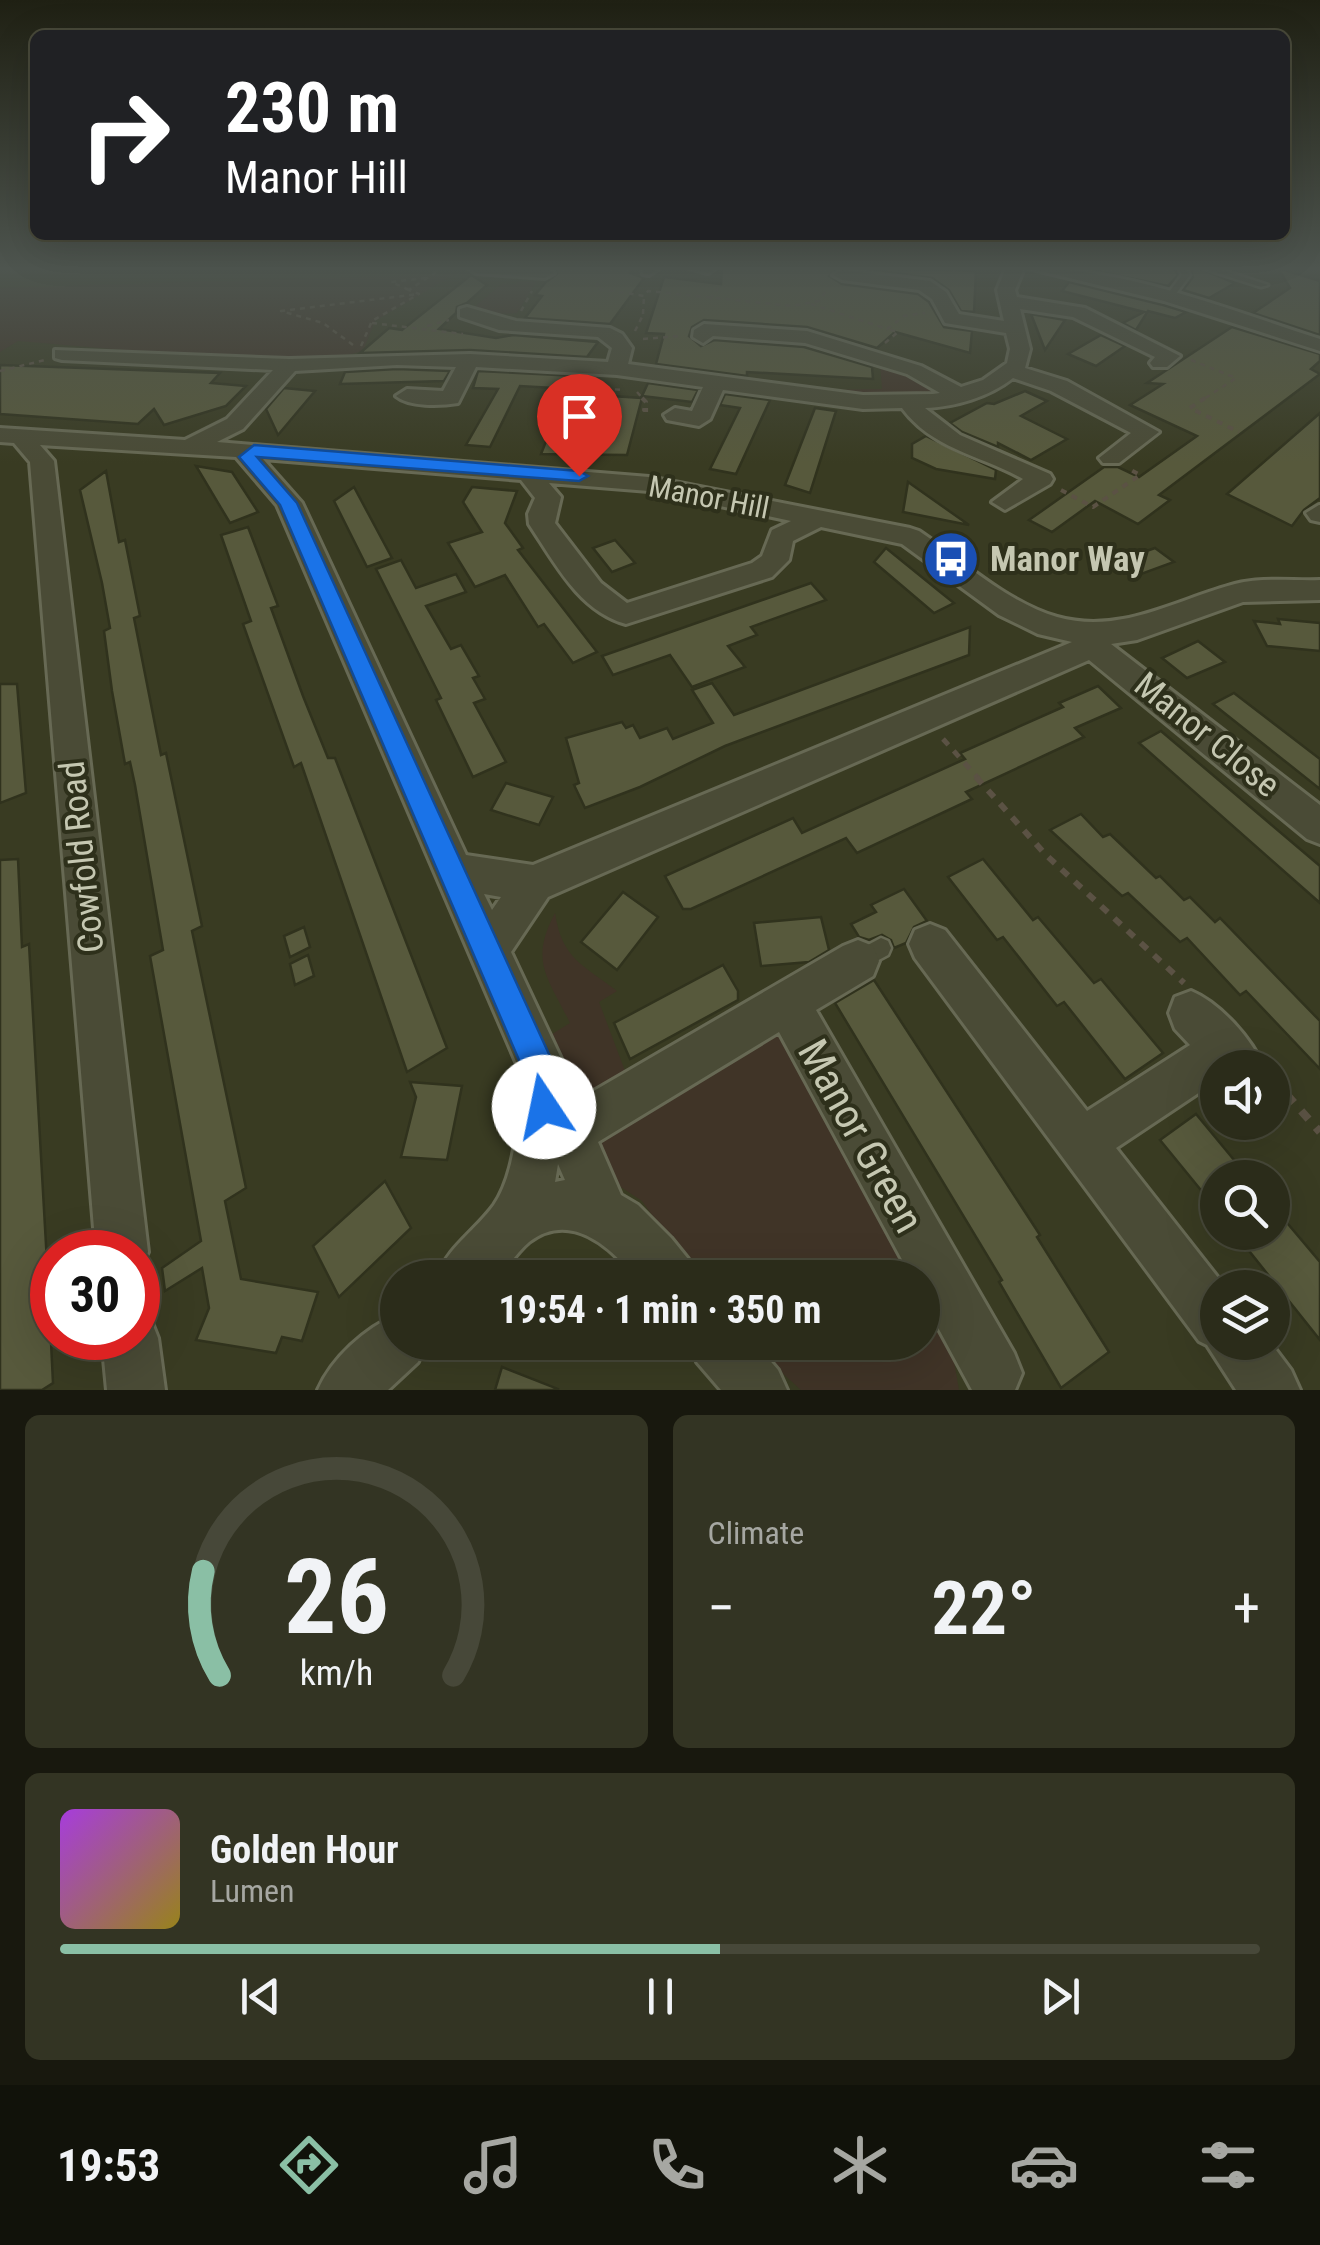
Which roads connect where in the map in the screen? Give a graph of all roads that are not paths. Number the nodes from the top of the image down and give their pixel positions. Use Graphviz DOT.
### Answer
graph roads {
  1 [pos="605,333"];
  2 [pos="704,333"];
  3 [pos="746,333"];
  4 [pos="1015,333"];
  5 [pos="1120,333"];
  6 [pos="1167,333"];
  7 [pos="1284,333"];
  8 [pos="703,337"];
  9 [pos="1320,344"];
  10 [pos="1144,345"];
  11 [pos="62,354"];
  12 [pos="470,360"];
  13 [pos="1165,360"];
  14 [pos="289,365"];
  15 [pos="617,369"];
  16 [pos="1012,371"];
  17 [pos="716,382"];
  18 [pos="1106,388"];
  19 [pos="407,396"];
  20 [pos="962,396"];
  21 [pos="450,398"];
  22 [pos="475,399"];
  23 [pos="1082,401"];
  24 [pos="910,404"];
  25 [pos="698,419"];
  26 [pos="242,441"];
  27 [pos="25,444"];
  28 [pos="328,456"];
  29 [pos="1111,458"];
  30 [pos="541,485"];
  31 [pos="1005,502"];
  32 [pos="288,503"];
  33 [pos="757,506"];
  34 [pos="819,518"];
  35 [pos="781,536"];
  36 [pos="1320,590"];
  37 [pos="1031,620"];
  38 [pos="1091,640"];
  39 [pos="1022,676"];
  40 [pos="1320,827"];
  41 [pos="452,871"];
  42 [pos="534,884"];
  43 [pos="930,944"];
  44 [pos="487,952"];
  45 [pos="869,955"];
  46 [pos="1188,998"];
  47 [pos="786,1003"];
  48 [pos="1226,1050"];
  49 [pos="1200,1076"];
  50 [pos="548,1087"];
  51 [pos="570,1132"];
  52 [pos="1080,1144"];
  53 [pos="602,1211"];
  54 [pos="512,1224"];
  55 [pos="119,1230"];
  56 [pos="479,1260"];
  57 [pos="656,1260"];
  58 [pos="1200,1299"];
  59 [pos="380,1359"];
  60 [pos="133,1360"];
  61 [pos="732,1360"];
  62 [pos="1248,1360"];
  63 [pos="994,1373"];
  64 [pos="136,1390"];
  65 [pos="347,1390"];
  66 [pos="758,1390"];
  67 [pos="1270,1390"];
  1 -- 15 [label="street"];
  2 -- 8 [label="street"];
  3 -- 20 [label="street"];
  4 -- 16 [label="street"];
  5 -- 10 [label="street"];
  6 -- 10 [label="street"];
  7 -- 9 [label="street"];
  10 -- 13 [label="street"];
  11 -- 14 [label="street"];
  12 -- 14 [label="street"];
  12 -- 15 [label="street"];
  12 -- 21 [label="street"];
  14 -- 26 [label="street"];
  15 -- 17 [label="street"];
  16 -- 20 [label="street"];
  16 -- 23 [label="street"];
  17 -- 24 [label="street"];
  17 -- 25 [label="street"];
  18 -- 23 [label="street"];
  19 -- 21 [label="street"];
  20 -- 24 [label="street"];
  21 -- 22 [label="street"];
  23 -- 29 [label="street"];
  24 -- 31 [label="street"];
  26 -- 27 [label="street, Manor Hill"];
  26 -- 28 [label="street, Manor Hill"];
  26 -- 32 [label="street"];
  27 -- 55 [label="street, Cowfold Road"];
  28 -- 30 [label="street, Manor Hill"];
  28 -- 32 [label="street"];
  30 -- 33 [label="street, Manor Hill"];
  30 -- 35 [label="street"];
  32 -- 41 [label="street"];
  33 -- 34 [label="street, Manor Hill"];
  33 -- 35 [label="street"];
  34 -- 35 [label="street"];
  34 -- 37 [label="street, Manor Hill"];
  36 -- 38 [label="street"];
  37 -- 38 [label="street, Manor Hill"];
  37 -- 39 [label="street"];
  38 -- 39 [label="street"];
  38 -- 40 [label="street, Manor Close"];
  39 -- 42 [label="street"];
  41 -- 42 [label="street"];
  41 -- 44 [label="street"];
  42 -- 44 [label="street"];
  43 -- 52 [label="street"];
  44 -- 50 [label="street"];
  45 -- 47 [label="street, Manor Green"];
  46 -- 48 [label="street"];
  47 -- 51 [label="street, Manor Green"];
  47 -- 63 [label="street, Manor Green"];
  49 -- 52 [label="street"];
  50 -- 51 [label="street"];
  50 -- 54 [label="street"];
  51 -- 53 [label="street"];
  52 -- 58 [label="street"];
  53 -- 54 [label="street"];
  53 -- 57 [label="street"];
  54 -- 56 [label="street"];
  59 -- 65 [label="street"];
  60 -- 64 [label="street"];
  61 -- 66 [label="street"];
  62 -- 67 [label="street"];
}
